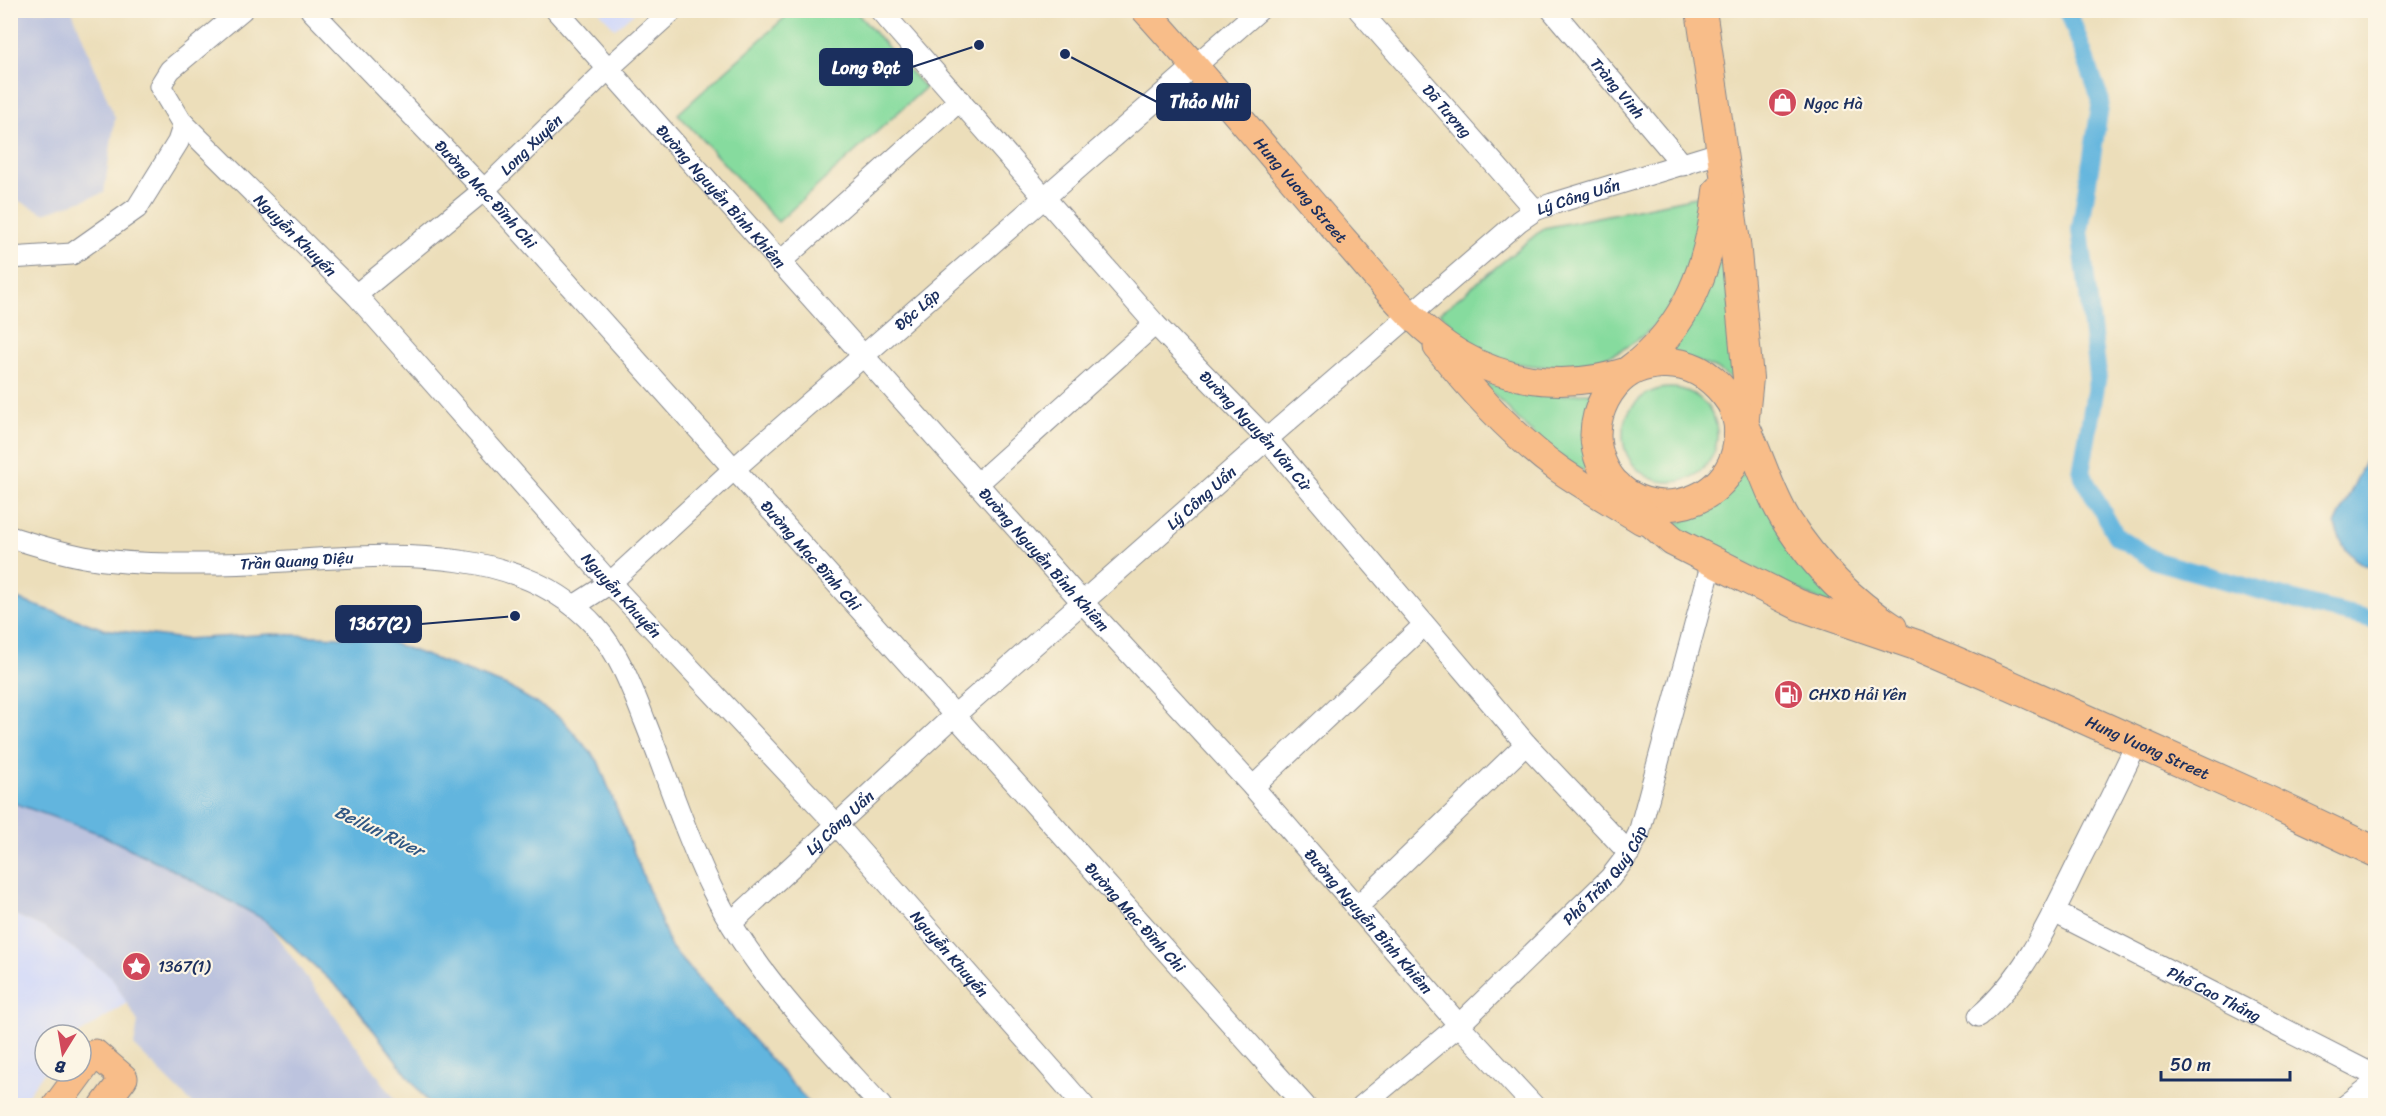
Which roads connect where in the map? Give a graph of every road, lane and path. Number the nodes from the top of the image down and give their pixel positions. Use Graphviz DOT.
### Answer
graph roads {
  1 [pos="242,10"];
  2 [pos="311,10"];
  3 [pos="556,10"];
  4 [pos="673,10"];
  5 [pos="880,10"];
  6 [pos="1145,10"];
  7 [pos="1259,10"];
  8 [pos="1359,10"];
  9 [pos="1552,10"];
  10 [pos="1701,10"];
  11 [pos="1194,67"];
  12 [pos="609,68"];
  13 [pos="960,100"];
  14 [pos="184,124"];
  15 [pos="1722,152"];
  16 [pos="1683,165"];
  17 [pos="484,190"];
  18 [pos="1045,197"];
  19 [pos="1534,210"];
  20 [pos="10,258"];
  21 [pos="779,262"];
  22 [pos="356,295"];
  23 [pos="1413,315"];
  24 [pos="1155,324"];
  25 [pos="863,356"];
  26 [pos="1630,370"];
  27 [pos="1740,414"];
  28 [pos="1267,439"];
  29 [pos="735,468"];
  30 [pos="1560,470"];
  31 [pos="977,484"];
  32 [pos="1628,495"];
  33 [pos="1775,499"];
  34 [pos="10,537"];
  35 [pos="1673,541"];
  36 [pos="1712,562"];
  37 [pos="610,583"];
  38 [pos="1084,604"];
  39 [pos="574,606"];
  40 [pos="1423,626"];
  41 [pos="1919,646"];
  42 [pos="956,714"];
  43 [pos="1526,744"];
  44 [pos="2137,744"];
  45 [pos="1253,787"];
  46 [pos="836,824"];
  47 [pos="2376,852"];
  48 [pos="1629,853"];
  49 [pos="1356,908"];
  50 [pos="2054,912"];
  51 [pos="731,923"];
  52 [pos="1979,1016"];
  53 [pos="1459,1025"];
  54 [pos="2376,1076"];
  55 [pos="2376,1082"];
  56 [pos="56,1106"];
  57 [pos="103,1106"];
  58 [pos="881,1106"];
  59 [pos="1084,1106"];
  60 [pos="1305,1106"];
  61 [pos="1362,1106"];
  62 [pos="1534,1106"];
  63 [pos="2345,1106"];
  1 -- 14 [label="street, Nguyễn Khuyến"];
  2 -- 17 [label="street, Đường Mạc Đĩnh Chi"];
  3 -- 12 [label="street, Đường Nguyễn Bỉnh Khiêm"];
  4 -- 12 [label="street, Long Xuyên"];
  5 -- 13 [label="street, Đường Nguyễn Văn Cừ"];
  6 -- 11 [label="main road, Hung Vuong Street"];
  7 -- 11 [label="street, Độc Lập"];
  8 -- 19 [label="street, Dã Tượng"];
  9 -- 16 [label="street, Tràng Vinh"];
  10 -- 15 [label="highway"];
  11 -- 18 [label="street, Độc Lập"];
  11 -- 23 [label="main road, Hung Vuong Street"];
  12 -- 17 [label="street, Long Xuyên"];
  12 -- 21 [label="street, Đường Nguyễn Bỉnh Khiêm"];
  13 -- 18 [label="street, Đường Nguyễn Văn Cừ"];
  13 -- 21 [label="street"];
  14 -- 20 [label="street"];
  14 -- 22 [label="street, Nguyễn Khuyến"];
  15 -- 16 [label="street, Lý Công Uẩn"];
  15 -- 26 [label="highway"];
  15 -- 27 [label="highway"];
  16 -- 19 [label="street, Lý Công Uẩn"];
  17 -- 22 [label="street, Long Xuyên"];
  17 -- 29 [label="street, Đường Mạc Đĩnh Chi"];
  18 -- 24 [label="street, Đường Nguyễn Văn Cừ"];
  18 -- 25 [label="street, Độc Lập"];
  19 -- 23 [label="street, Lý Công Uẩn"];
  21 -- 25 [label="street, Đường Nguyễn Bỉnh Khiêm"];
  22 -- 37 [label="street, Nguyễn Khuyến"];
  23 -- 26 [label="main road"];
  23 -- 28 [label="street, Lý Công Uẩn"];
  23 -- 30 [label="main road"];
  24 -- 28 [label="street, Đường Nguyễn Văn Cừ"];
  24 -- 31 [label="street"];
  25 -- 29 [label="street, Độc Lập"];
  25 -- 31 [label="street, Đường Nguyễn Bỉnh Khiêm"];
  26 -- 27 [label="highway"];
  26 -- 32 [label="highway"];
  27 -- 32 [label="highway"];
  27 -- 33 [label="highway"];
  27 -- 33 [label="highway"];
  28 -- 38 [label="street, Lý Công Uẩn"];
  28 -- 40 [label="street, Đường Nguyễn Văn Cừ"];
  29 -- 37 [label="street, Độc Lập"];
  29 -- 42 [label="street, Đường Mạc Đĩnh Chi"];
  30 -- 32 [label="main road"];
  30 -- 35 [label="main road"];
  31 -- 38 [label="street, Đường Nguyễn Bỉnh Khiêm"];
  32 -- 35 [label="highway"];
  33 -- 41 [label="highway"];
  34 -- 39 [label="street, Trần Quang Diệu"];
  35 -- 36 [label="highway"];
  36 -- 41 [label="highway"];
  36 -- 48 [label="street, Phố Trần Quý Cáp"];
  37 -- 39 [label="street, Độc Lập"];
  37 -- 46 [label="street, Nguyễn Khuyến"];
  38 -- 42 [label="street, Lý Công Uẩn"];
  38 -- 45 [label="street, Đường Nguyễn Bỉnh Khiêm"];
  39 -- 51 [label="street, Trần Quang Diệu"];
  40 -- 43 [label="street, Đường Nguyễn Văn Cừ"];
  40 -- 45 [label="street"];
  41 -- 44 [label="highway, Hung Vuong Street"];
  42 -- 46 [label="street, Lý Công Uẩn"];
  42 -- 60 [label="street, Đường Mạc Đĩnh Chi"];
  43 -- 48 [label="street, Đường Nguyễn Văn Cừ"];
  43 -- 49 [label="street"];
  44 -- 47 [label="highway, Hung Vuong Street"];
  44 -- 50 [label="street"];
  45 -- 49 [label="street, Đường Nguyễn Bỉnh Khiêm"];
  46 -- 51 [label="street, Lý Công Uẩn"];
  46 -- 59 [label="street, Nguyễn Khuyến"];
  48 -- 53 [label="street, Phố Trần Quý Cáp"];
  49 -- 53 [label="street, Đường Nguyễn Bỉnh Khiêm"];
  50 -- 52 [label="street"];
  50 -- 54 [label="street, Phố Cao Thắng"];
  51 -- 58 [label="street, Trần Quang Diệu"];
  53 -- 61 [label="street, Phố Trần Quý Cáp"];
  53 -- 62 [label="street, Đường Nguyễn Bỉnh Khiêm"];
  55 -- 63 [label="street"];
  56 -- 57 [label="main road"];
}
